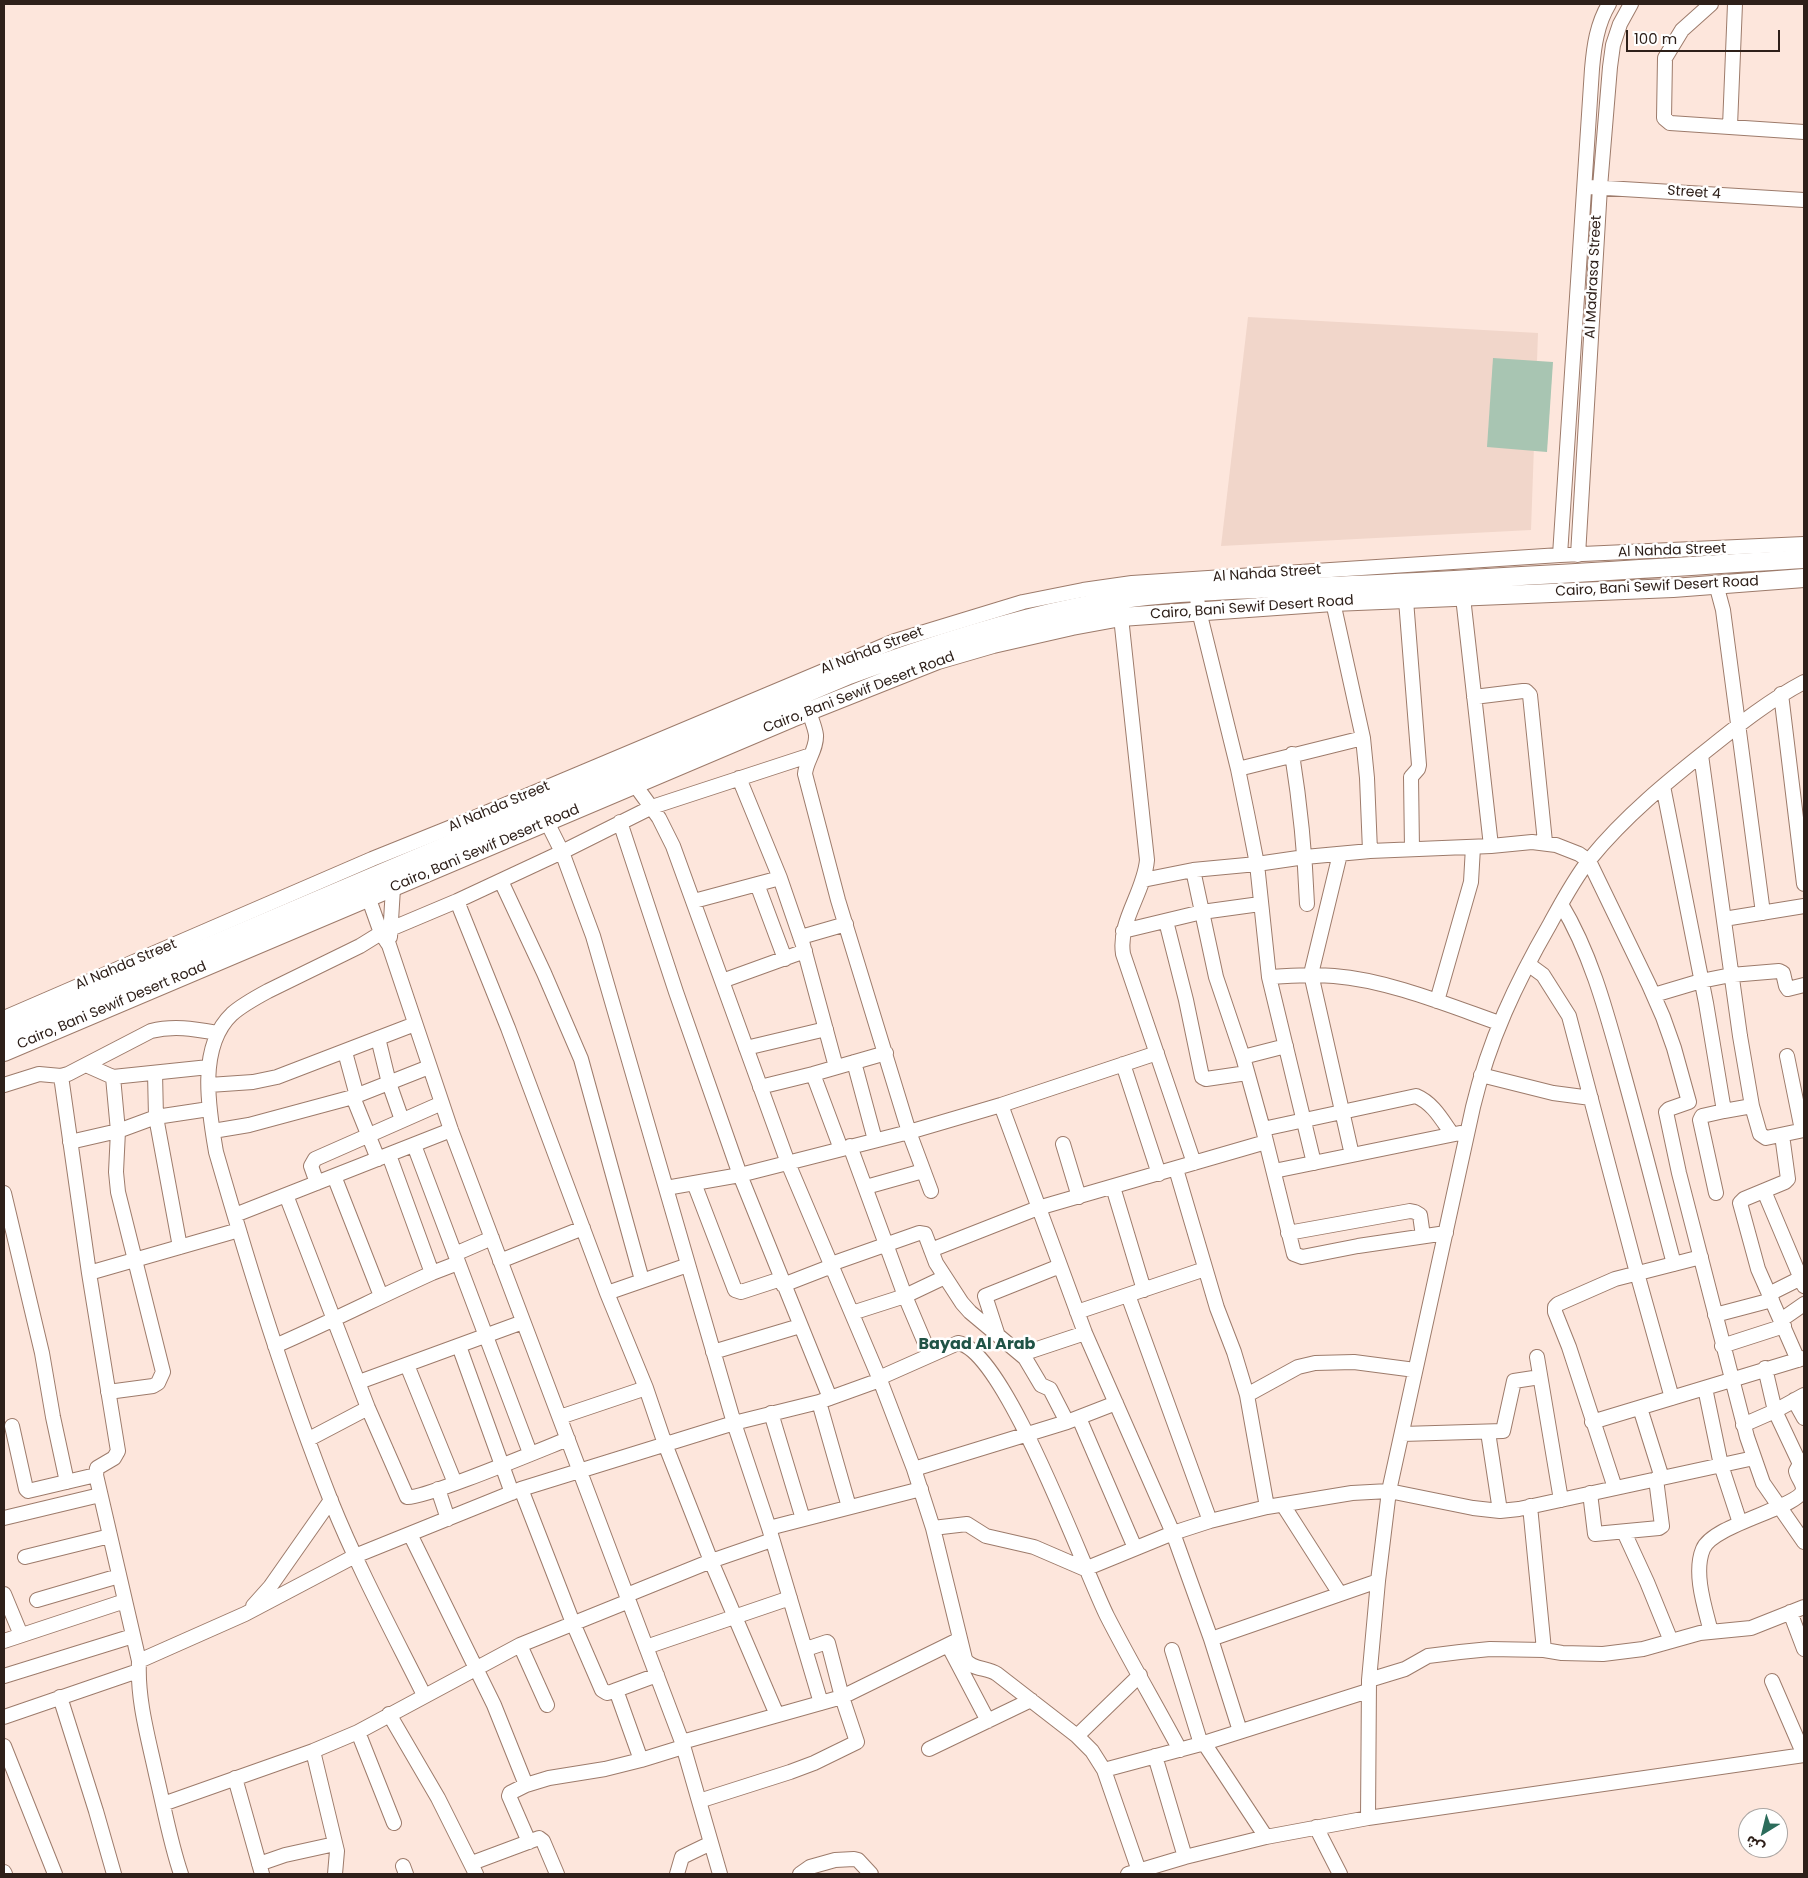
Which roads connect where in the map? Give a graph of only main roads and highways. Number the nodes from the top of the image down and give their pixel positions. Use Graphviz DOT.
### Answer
graph roads {
  1 [pos="1672,559"];
  2 [pos="1804,559"];
  3 [pos="1804,578"];
  4 [pos="1673,588"];
  5 [pos="366,890"];
  6 [pos="4,1032"];
  7 [pos="4,1052"];
  1 -- 2 [label="main road, Cairo, Bani Sewif Desert Road"];
  1 -- 4 [label="main road"];
  1 -- 5 [label="main road, Cairo, Bani Sewif Desert Road"];
  3 -- 4 [label="main road, Cairo, Bani Sewif Desert Road"];
  4 -- 5 [label="main road, Cairo, Bani Sewif Desert Road"];
  5 -- 6 [label="main road, Cairo, Bani Sewif Desert Road"];
  5 -- 7 [label="main road, Cairo, Bani Sewif Desert Road"];
}
